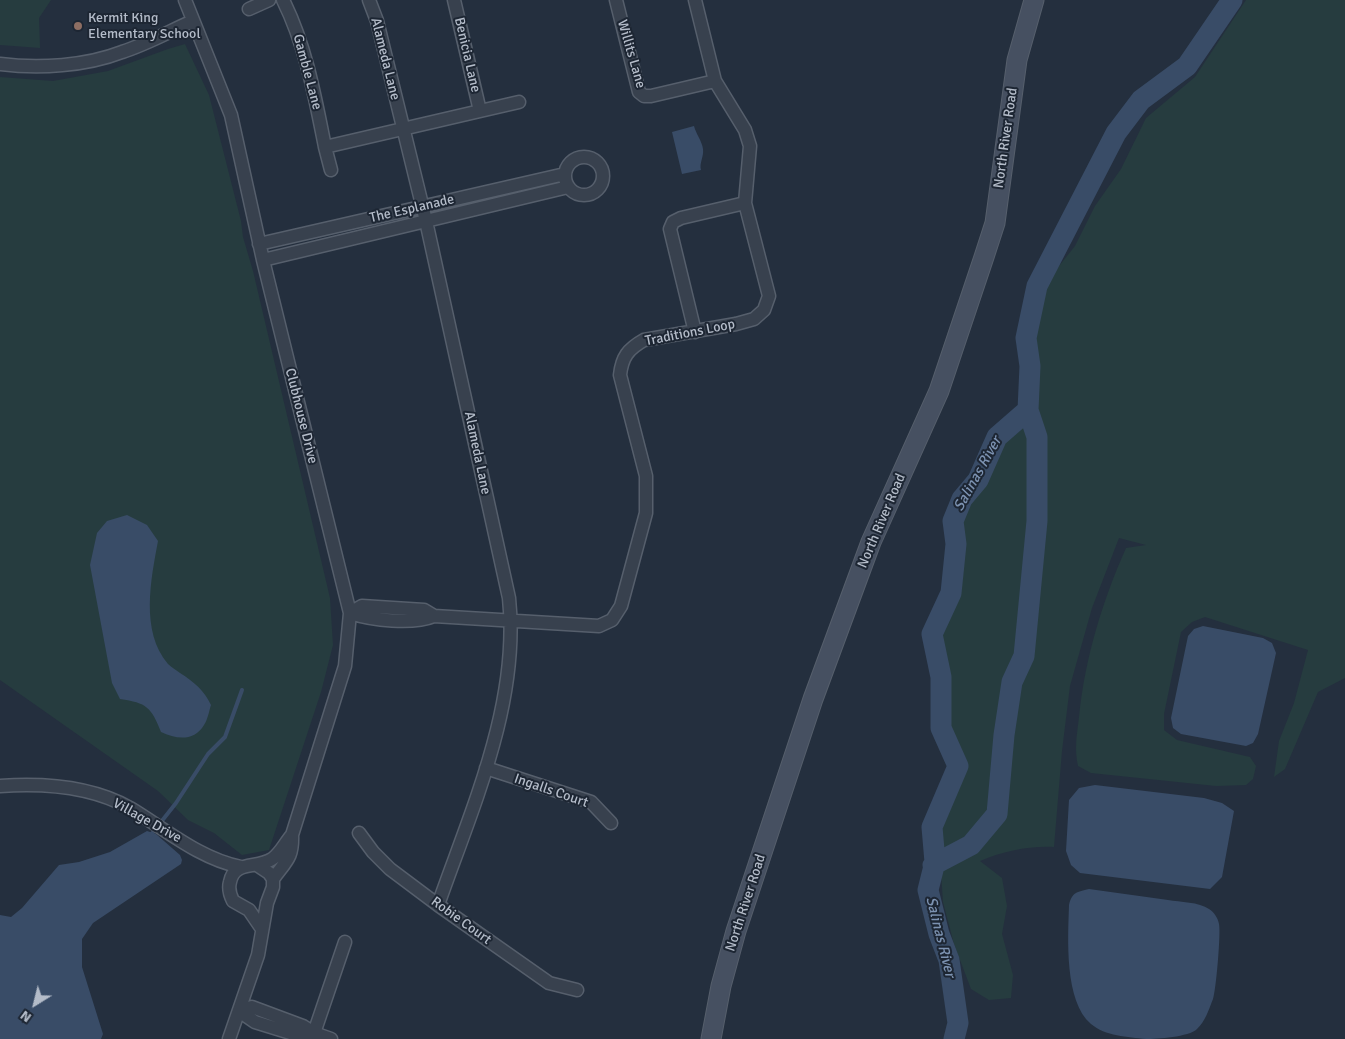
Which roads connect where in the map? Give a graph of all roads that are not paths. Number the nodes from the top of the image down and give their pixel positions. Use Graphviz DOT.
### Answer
graph roads {
  1 [pos="185,0"];
  2 [pos="269,0"];
  3 [pos="283,0"];
  4 [pos="369,0"];
  5 [pos="454,0"];
  6 [pos="616,0"];
  7 [pos="695,0"];
  8 [pos="1034,0"];
  9 [pos="249,9"];
  10 [pos="193,21"];
  11 [pos="0,64"];
  12 [pos="715,81"];
  13 [pos="520,102"];
  14 [pos="480,110"];
  15 [pos="403,128"];
  16 [pos="325,147"];
  17 [pos="331,170"];
  18 [pos="565,174"];
  19 [pos="568,187"];
  20 [pos="745,203"];
  21 [pos="422,207"];
  22 [pos="426,221"];
  23 [pos="304,233"];
  24 [pos="259,244"];
  25 [pos="308,250"];
  26 [pos="263,260"];
  27 [pos="695,332"];
  28 [pos="350,613"];
  29 [pos="512,620"];
  30 [pos="486,768"];
  31 [pos="0,786"];
  32 [pos="610,823"];
  33 [pos="359,833"];
  34 [pos="292,835"];
  35 [pos="203,853"];
  36 [pos="257,865"];
  37 [pos="241,867"];
  38 [pos="272,879"];
  39 [pos="229,889"];
  40 [pos="267,903"];
  41 [pos="438,905"];
  42 [pos="250,910"];
  43 [pos="262,930"];
  44 [pos="345,942"];
  45 [pos="577,990"];
  46 [pos="239,1010"];
  47 [pos="313,1036"];
  48 [pos="229,1039"];
  49 [pos="331,1039"];
  50 [pos="712,1039"];
  1 -- 10 [label="street, Clubhouse Drive"];
  2 -- 9 [label="street"];
  3 -- 16 [label="street, Gamble Lane"];
  4 -- 15 [label="street, Alameda Lane"];
  5 -- 14 [label="street, Benicia Lane"];
  6 -- 12 [label="street, Willits Lane"];
  7 -- 12 [label="street, Traditions Loop"];
  8 -- 50 [label="main road, North River Road"];
  10 -- 11 [label="street"];
  10 -- 24 [label="street, Clubhouse Drive"];
  12 -- 20 [label="street, Traditions Loop"];
  13 -- 14 [label="street, Benicia Lane"];
  14 -- 15 [label="street, Benicia Lane"];
  15 -- 16 [label="street"];
  15 -- 21 [label="street, Alameda Lane"];
  16 -- 17 [label="street, Gamble Lane"];
  18 -- 19 [label="street"];
  18 -- 19 [label="street"];
  18 -- 21 [label="street, The Esplanade"];
  19 -- 22 [label="street, The Esplanade"];
  20 -- 27 [label="street, Traditions Loop"];
  20 -- 27 [label="street"];
  21 -- 22 [label="street, Alameda Lane"];
  21 -- 23 [label="street, The Esplanade"];
  22 -- 25 [label="street, The Esplanade"];
  22 -- 29 [label="street, Alameda Lane"];
  23 -- 24 [label="street, The Esplanade"];
  23 -- 25 [label="street"];
  24 -- 26 [label="street, Clubhouse Drive"];
  25 -- 26 [label="street, The Esplanade"];
  26 -- 28 [label="street, Clubhouse Drive"];
  27 -- 29 [label="street, Traditions Loop"];
  28 -- 29 [label="street, Traditions Loop"];
  28 -- 34 [label="street, Clubhouse Drive"];
  29 -- 30 [label="street, Alameda Lane"];
  30 -- 32 [label="street, Ingalls Court"];
  30 -- 41 [label="street, Alameda Lane"];
  31 -- 35 [label="street, Village Drive"];
  33 -- 41 [label="street, Robie Court"];
  34 -- 36 [label="street, Clubhouse Drive"];
  34 -- 38 [label="street, Clubhouse Drive"];
  35 -- 37 [label="street, Village Drive"];
  35 -- 39 [label="street, Village Drive"];
  36 -- 37 [label="street, Clubhouse Drive"];
  36 -- 38 [label="street"];
  37 -- 39 [label="street"];
  38 -- 40 [label="street, Clubhouse Drive"];
  39 -- 42 [label="street"];
  40 -- 42 [label="street"];
  40 -- 43 [label="street, Clubhouse Drive"];
  41 -- 45 [label="street, Robie Court"];
  42 -- 43 [label="street"];
  43 -- 46 [label="street, Clubhouse Drive"];
  44 -- 47 [label="street"];
  46 -- 47 [label="street"];
  46 -- 48 [label="street, Clubhouse Drive"];
  47 -- 49 [label="street"];
}
